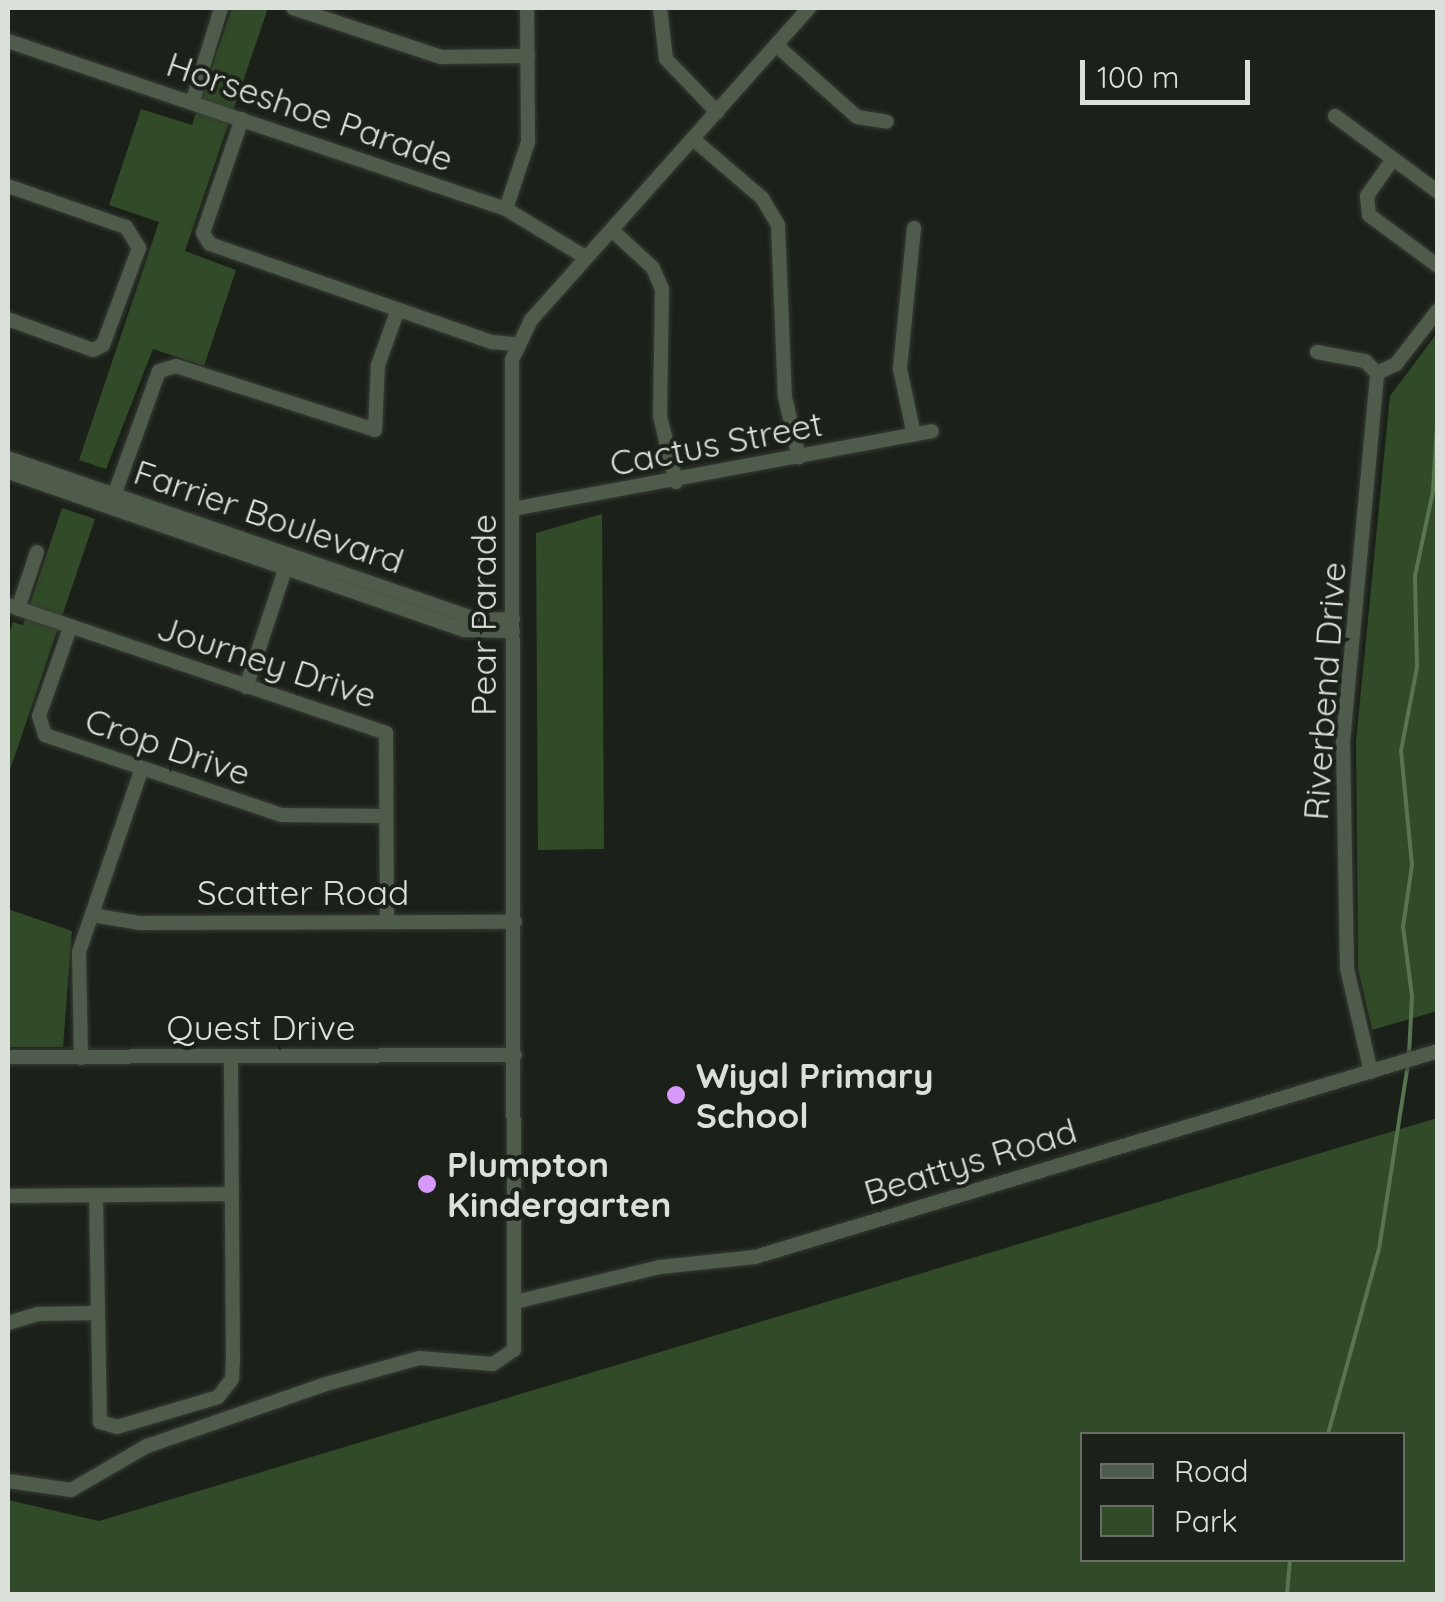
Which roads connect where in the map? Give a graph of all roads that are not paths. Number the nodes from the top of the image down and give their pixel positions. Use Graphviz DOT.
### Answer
graph roads {
  1 [pos="221,8"];
  2 [pos="293,8"];
  3 [pos="528,8"];
  4 [pos="660,8"];
  5 [pos="809,8"];
  6 [pos="8,42"];
  7 [pos="776,45"];
  8 [pos="528,56"];
  9 [pos="192,102"];
  10 [pos="717,112"];
  11 [pos="1336,116"];
  12 [pos="242,119"];
  13 [pos="887,122"];
  14 [pos="693,139"];
  15 [pos="1393,159"];
  16 [pos="8,186"];
  17 [pos="1438,192"];
  18 [pos="506,209"];
  19 [pos="914,228"];
  20 [pos="612,231"];
  21 [pos="585,257"];
  22 [pos="1438,266"];
  23 [pos="398,309"];
  24 [pos="1438,310"];
  25 [pos="8,319"];
  26 [pos="517,344"];
  27 [pos="1317,352"];
  28 [pos="1377,373"];
  29 [pos="932,431"];
  30 [pos="914,435"];
  31 [pos="799,457"];
  32 [pos="8,458"];
  33 [pos="8,472"];
  34 [pos="676,482"];
  35 [pos="112,500"];
  36 [pos="512,510"];
  37 [pos="37,552"];
  38 [pos="287,564"];
  39 [pos="13,607"];
  40 [pos="513,625"];
  41 [pos="70,628"];
  42 [pos="246,687"];
  43 [pos="141,771"];
  44 [pos="386,816"];
  45 [pos="92,915"];
  46 [pos="387,922"];
  47 [pos="514,922"];
  48 [pos="1438,1051"];
  49 [pos="515,1055"];
  50 [pos="230,1057"];
  51 [pos="8,1058"];
  52 [pos="81,1058"];
  53 [pos="1371,1072"];
  54 [pos="231,1194"];
  55 [pos="8,1196"];
  56 [pos="96,1196"];
  57 [pos="515,1302"];
  58 [pos="97,1313"];
  59 [pos="8,1323"];
  60 [pos="8,1481"];
  1 -- 9 [label="street"];
  2 -- 8 [label="street"];
  3 -- 8 [label="street"];
  4 -- 10 [label="street"];
  5 -- 7 [label="street"];
  6 -- 9 [label="street, Horseshoe Parade"];
  7 -- 10 [label="street"];
  7 -- 13 [label="street"];
  8 -- 18 [label="street"];
  9 -- 12 [label="street, Horseshoe Parade"];
  10 -- 14 [label="street"];
  11 -- 15 [label="street"];
  12 -- 18 [label="street, Horseshoe Parade"];
  12 -- 23 [label="street"];
  14 -- 20 [label="street"];
  14 -- 31 [label="street"];
  15 -- 17 [label="street"];
  15 -- 22 [label="street"];
  16 -- 25 [label="street"];
  18 -- 21 [label="street, Horseshoe Parade"];
  19 -- 30 [label="street"];
  20 -- 21 [label="street"];
  20 -- 34 [label="street"];
  21 -- 26 [label="street"];
  23 -- 26 [label="street"];
  23 -- 35 [label="street"];
  24 -- 28 [label="street"];
  26 -- 36 [label="street, Pear Parade"];
  27 -- 28 [label="street"];
  28 -- 53 [label="street, Riverbend Drive"];
  29 -- 30 [label="street, Cactus Street"];
  30 -- 31 [label="street, Cactus Street"];
  31 -- 34 [label="street, Cactus Street"];
  32 -- 35 [label="street, Farrier Boulevard"];
  33 -- 35 [label="street, Farrier Boulevard"];
  34 -- 36 [label="street, Cactus Street"];
  35 -- 38 [label="street, Farrier Boulevard"];
  36 -- 40 [label="street, Pear Parade"];
  37 -- 39 [label="street"];
  38 -- 40 [label="street, Farrier Boulevard"];
  38 -- 42 [label="street"];
  39 -- 41 [label="street, Journey Drive"];
  40 -- 47 [label="street, Pear Parade"];
  41 -- 42 [label="street, Journey Drive"];
  41 -- 43 [label="street, Crop Drive"];
  42 -- 44 [label="street, Journey Drive"];
  43 -- 44 [label="street, Crop Drive"];
  43 -- 45 [label="street"];
  44 -- 46 [label="street, Journey Drive"];
  45 -- 46 [label="street, Scatter Road"];
  45 -- 52 [label="street"];
  46 -- 47 [label="street, Scatter Road"];
  47 -- 49 [label="street, Pear Parade"];
  48 -- 53 [label="street, Beattys Road"];
  49 -- 50 [label="street, Quest Drive"];
  49 -- 57 [label="street, Pear Parade"];
  50 -- 52 [label="street, Quest Drive"];
  50 -- 54 [label="street"];
  51 -- 52 [label="street, Quest Drive"];
  53 -- 57 [label="street, Beattys Road"];
  54 -- 56 [label="street"];
  54 -- 58 [label="street"];
  55 -- 56 [label="street"];
  56 -- 58 [label="street"];
  57 -- 60 [label="street, Pear Parade"];
  58 -- 59 [label="street"];
}
